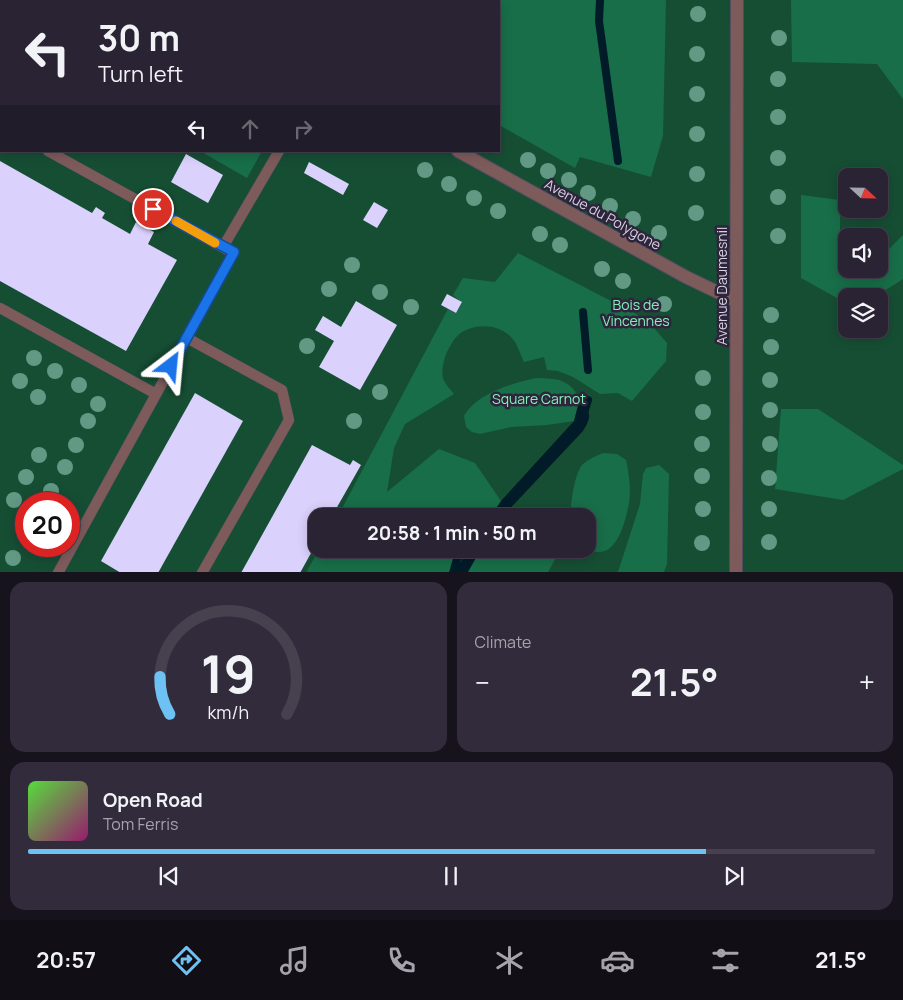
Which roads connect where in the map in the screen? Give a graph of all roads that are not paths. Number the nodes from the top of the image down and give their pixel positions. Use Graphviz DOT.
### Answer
graph roads {
  1 [pos="737,0"];
  2 [pos="50,152"];
  3 [pos="278,152"];
  4 [pos="460,152"];
  5 [pos="223,247"];
  6 [pos="736,301"];
  7 [pos="0,308"];
  8 [pos="187,338"];
  9 [pos="156,394"];
  10 [pos="58,572"];
  11 [pos="202,572"];
  12 [pos="736,572"];
  1 -- 6 [label="street, Avenue Daumesnil"];
  2 -- 5 [label="lane"];
  3 -- 5 [label="lane"];
  4 -- 6 [label="street, Avenue du Polygone"];
  5 -- 8 [label="lane"];
  6 -- 12 [label="street, Avenue Daumesnil"];
  7 -- 9 [label="lane"];
  8 -- 9 [label="lane"];
  8 -- 11 [label="lane"];
  9 -- 10 [label="lane"];
}
